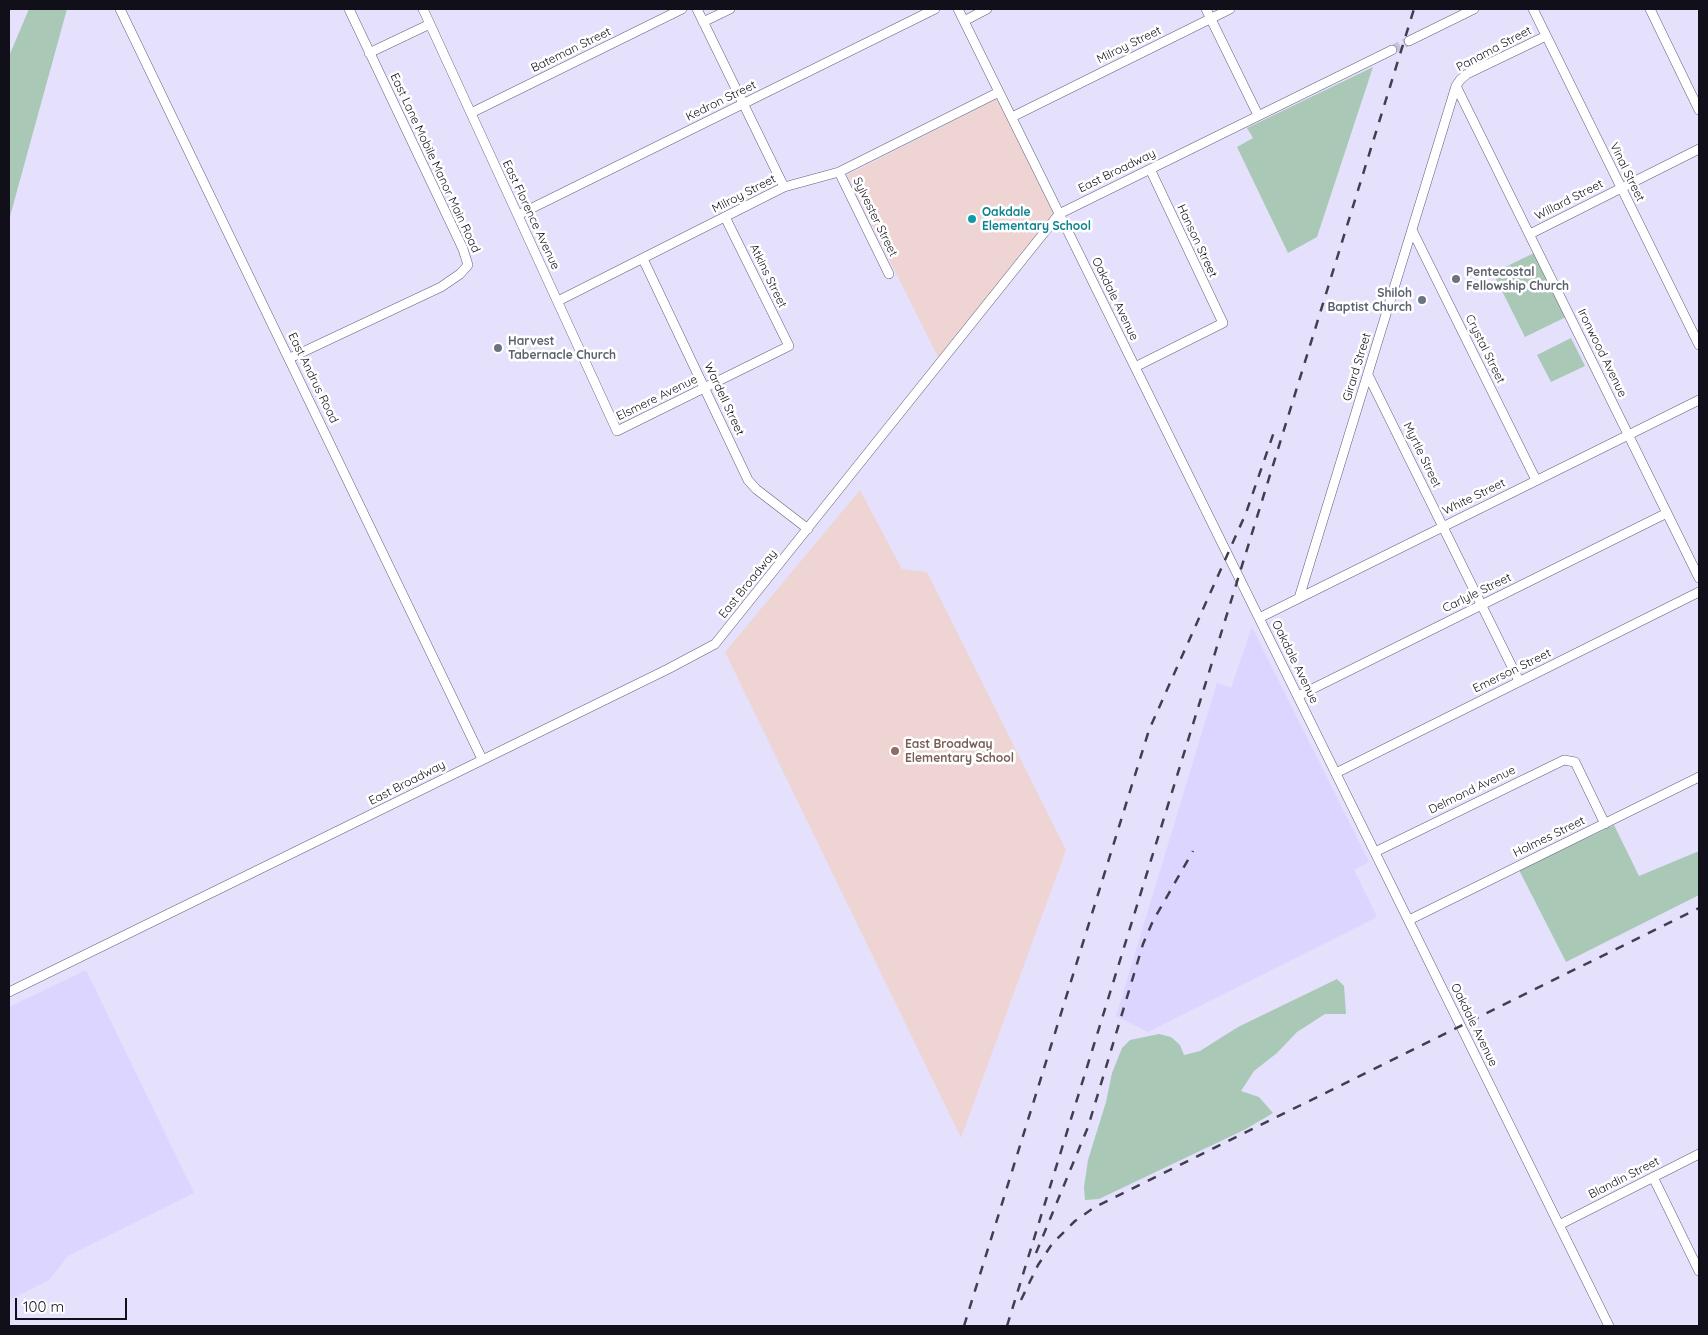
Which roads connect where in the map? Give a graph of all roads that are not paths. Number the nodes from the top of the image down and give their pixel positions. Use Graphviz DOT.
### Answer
graph roads {
  1 [pos="120,9"];
  2 [pos="349,9"];
  3 [pos="423,9"];
  4 [pos="682,9"];
  5 [pos="697,9"];
  6 [pos="730,9"];
  7 [pos="935,9"];
  8 [pos="958,9"];
  9 [pos="987,9"];
  10 [pos="1206,9"];
  11 [pos="1230,9"];
  12 [pos="1474,9"];
  13 [pos="1532,9"];
  14 [pos="1650,9"];
  15 [pos="1211,18"];
  16 [pos="964,20"];
  17 [pos="703,22"];
  18 [pos="430,24"];
  19 [pos="1546,36"];
  20 [pos="1409,41"];
  21 [pos="1392,50"];
  22 [pos="369,52"];
  23 [pos="1456,86"];
  24 [pos="999,92"];
  25 [pos="744,104"];
  26 [pos="1699,110"];
  27 [pos="471,113"];
  28 [pos="1258,116"];
  29 [pos="1012,117"];
  30 [pos="1699,149"];
  31 [pos="1150,169"];
  32 [pos="838,172"];
  33 [pos="784,187"];
  34 [pos="1621,188"];
  35 [pos="1059,214"];
  36 [pos="518,215"];
  37 [pos="725,217"];
  38 [pos="1412,230"];
  39 [pos="1530,234"];
  40 [pos="642,259"];
  41 [pos="890,274"];
  42 [pos="558,302"];
  43 [pos="789,346"];
  44 [pos="1699,346"];
  45 [pos="290,358"];
  46 [pos="1135,367"];
  47 [pos="1368,375"];
  48 [pos="705,388"];
  49 [pos="1699,400"];
  50 [pos="617,431"];
  51 [pos="1628,435"];
  52 [pos="1536,480"];
  53 [pos="1667,513"];
  54 [pos="1443,526"];
  55 [pos="808,529"];
  56 [pos="1699,578"];
  57 [pos="1699,592"];
  58 [pos="1299,598"];
  59 [pos="1482,605"];
  60 [pos="1259,618"];
  61 [pos="1519,682"];
  62 [pos="1298,696"];
  63 [pos="482,759"];
  64 [pos="1336,773"];
  65 [pos="1699,776"];
  66 [pos="1605,824"];
  67 [pos="1375,852"];
  68 [pos="1408,920"];
  69 [pos="9,992"];
  70 [pos="1699,1154"];
  71 [pos="1654,1177"];
  72 [pos="1559,1225"];
  73 [pos="1699,1271"];
  74 [pos="1609,1326"];
  1 -- 45 [label="street, East Andrus Road"];
  2 -- 22 [label="street, East Lane Mobile Manor Main Road"];
  3 -- 18 [label="street, East Florence Avenue"];
  4 -- 27 [label="street, Bateman Street"];
  5 -- 17 [label="street"];
  6 -- 17 [label="street"];
  7 -- 25 [label="street, Kedron Street"];
  8 -- 16 [label="street, Oakdale Avenue"];
  9 -- 16 [label="street"];
  10 -- 15 [label="street"];
  11 -- 15 [label="street, Milroy Street"];
  12 -- 20 [label="street"];
  13 -- 19 [label="street, Vinal Street"];
  14 -- 26 [label="street"];
  15 -- 28 [label="street"];
  15 -- 29 [label="street, Milroy Street"];
  16 -- 24 [label="street, Oakdale Avenue"];
  17 -- 25 [label="street"];
  18 -- 22 [label="street"];
  18 -- 27 [label="street, East Florence Avenue"];
  19 -- 23 [label="street, Panama Street"];
  19 -- 34 [label="street, Vinal Street"];
  21 -- 28 [label="street, East Broadway"];
  22 -- 45 [label="street, East Lane Mobile Manor Main Road"];
  23 -- 38 [label="street, Girard Street"];
  23 -- 39 [label="street, Ironwood Avenue"];
  24 -- 29 [label="street, Oakdale Avenue"];
  24 -- 32 [label="street, Milroy Street"];
  25 -- 33 [label="street"];
  25 -- 36 [label="street, Kedron Street"];
  27 -- 36 [label="street, East Florence Avenue"];
  28 -- 31 [label="street, East Broadway"];
  29 -- 35 [label="street, Oakdale Avenue"];
  30 -- 34 [label="street, Willard Street"];
  31 -- 35 [label="street, East Broadway"];
  31 -- 46 [label="street, Hanson Street"];
  32 -- 33 [label="street, Milroy Street"];
  32 -- 41 [label="street, Sylvester Street"];
  33 -- 37 [label="street, Milroy Street"];
  34 -- 39 [label="street, Willard Street"];
  34 -- 44 [label="street, Vinal Street"];
  35 -- 46 [label="street, Oakdale Avenue"];
  35 -- 55 [label="street, East Broadway"];
  36 -- 42 [label="street, East Florence Avenue"];
  37 -- 40 [label="street, Milroy Street"];
  37 -- 43 [label="street, Atkins Street"];
  38 -- 47 [label="street, Girard Street"];
  38 -- 52 [label="street, Crystal Street"];
  39 -- 51 [label="street, Ironwood Avenue"];
  40 -- 42 [label="street, Milroy Street"];
  40 -- 48 [label="street, Wardell Street"];
  42 -- 50 [label="street, East Florence Avenue"];
  43 -- 48 [label="street, Elsmere Avenue"];
  45 -- 63 [label="street, East Andrus Road"];
  46 -- 60 [label="street, Oakdale Avenue"];
  47 -- 54 [label="street, Myrtle Street"];
  47 -- 58 [label="street, Girard Street"];
  48 -- 50 [label="street, Elsmere Avenue"];
  48 -- 55 [label="street, Wardell Street"];
  49 -- 51 [label="street, White Street"];
  51 -- 52 [label="street, White Street"];
  51 -- 53 [label="street, Ironwood Avenue"];
  52 -- 54 [label="street, White Street"];
  53 -- 56 [label="street, Ironwood Avenue"];
  53 -- 59 [label="street, Carlyle Street"];
  54 -- 58 [label="street, White Street"];
  54 -- 59 [label="street, Myrtle Street"];
  55 -- 63 [label="street, East Broadway"];
  57 -- 61 [label="street, Emerson Street"];
  58 -- 60 [label="street, White Street"];
  59 -- 61 [label="street, Myrtle Street"];
  59 -- 62 [label="street, Carlyle Street"];
  60 -- 62 [label="street, Oakdale Avenue"];
  61 -- 64 [label="street, Emerson Street"];
  62 -- 64 [label="street, Oakdale Avenue"];
  63 -- 69 [label="street, East Broadway"];
  64 -- 67 [label="street, Oakdale Avenue"];
  65 -- 66 [label="street, Holmes Street"];
  66 -- 67 [label="street, Delmond Avenue"];
  66 -- 68 [label="street, Holmes Street"];
  67 -- 68 [label="street, Oakdale Avenue"];
  68 -- 72 [label="street, Oakdale Avenue"];
  70 -- 71 [label="street, Blandin Street"];
  71 -- 72 [label="street, Blandin Street"];
  71 -- 73 [label="street"];
  72 -- 74 [label="street, Oakdale Avenue"];
}
